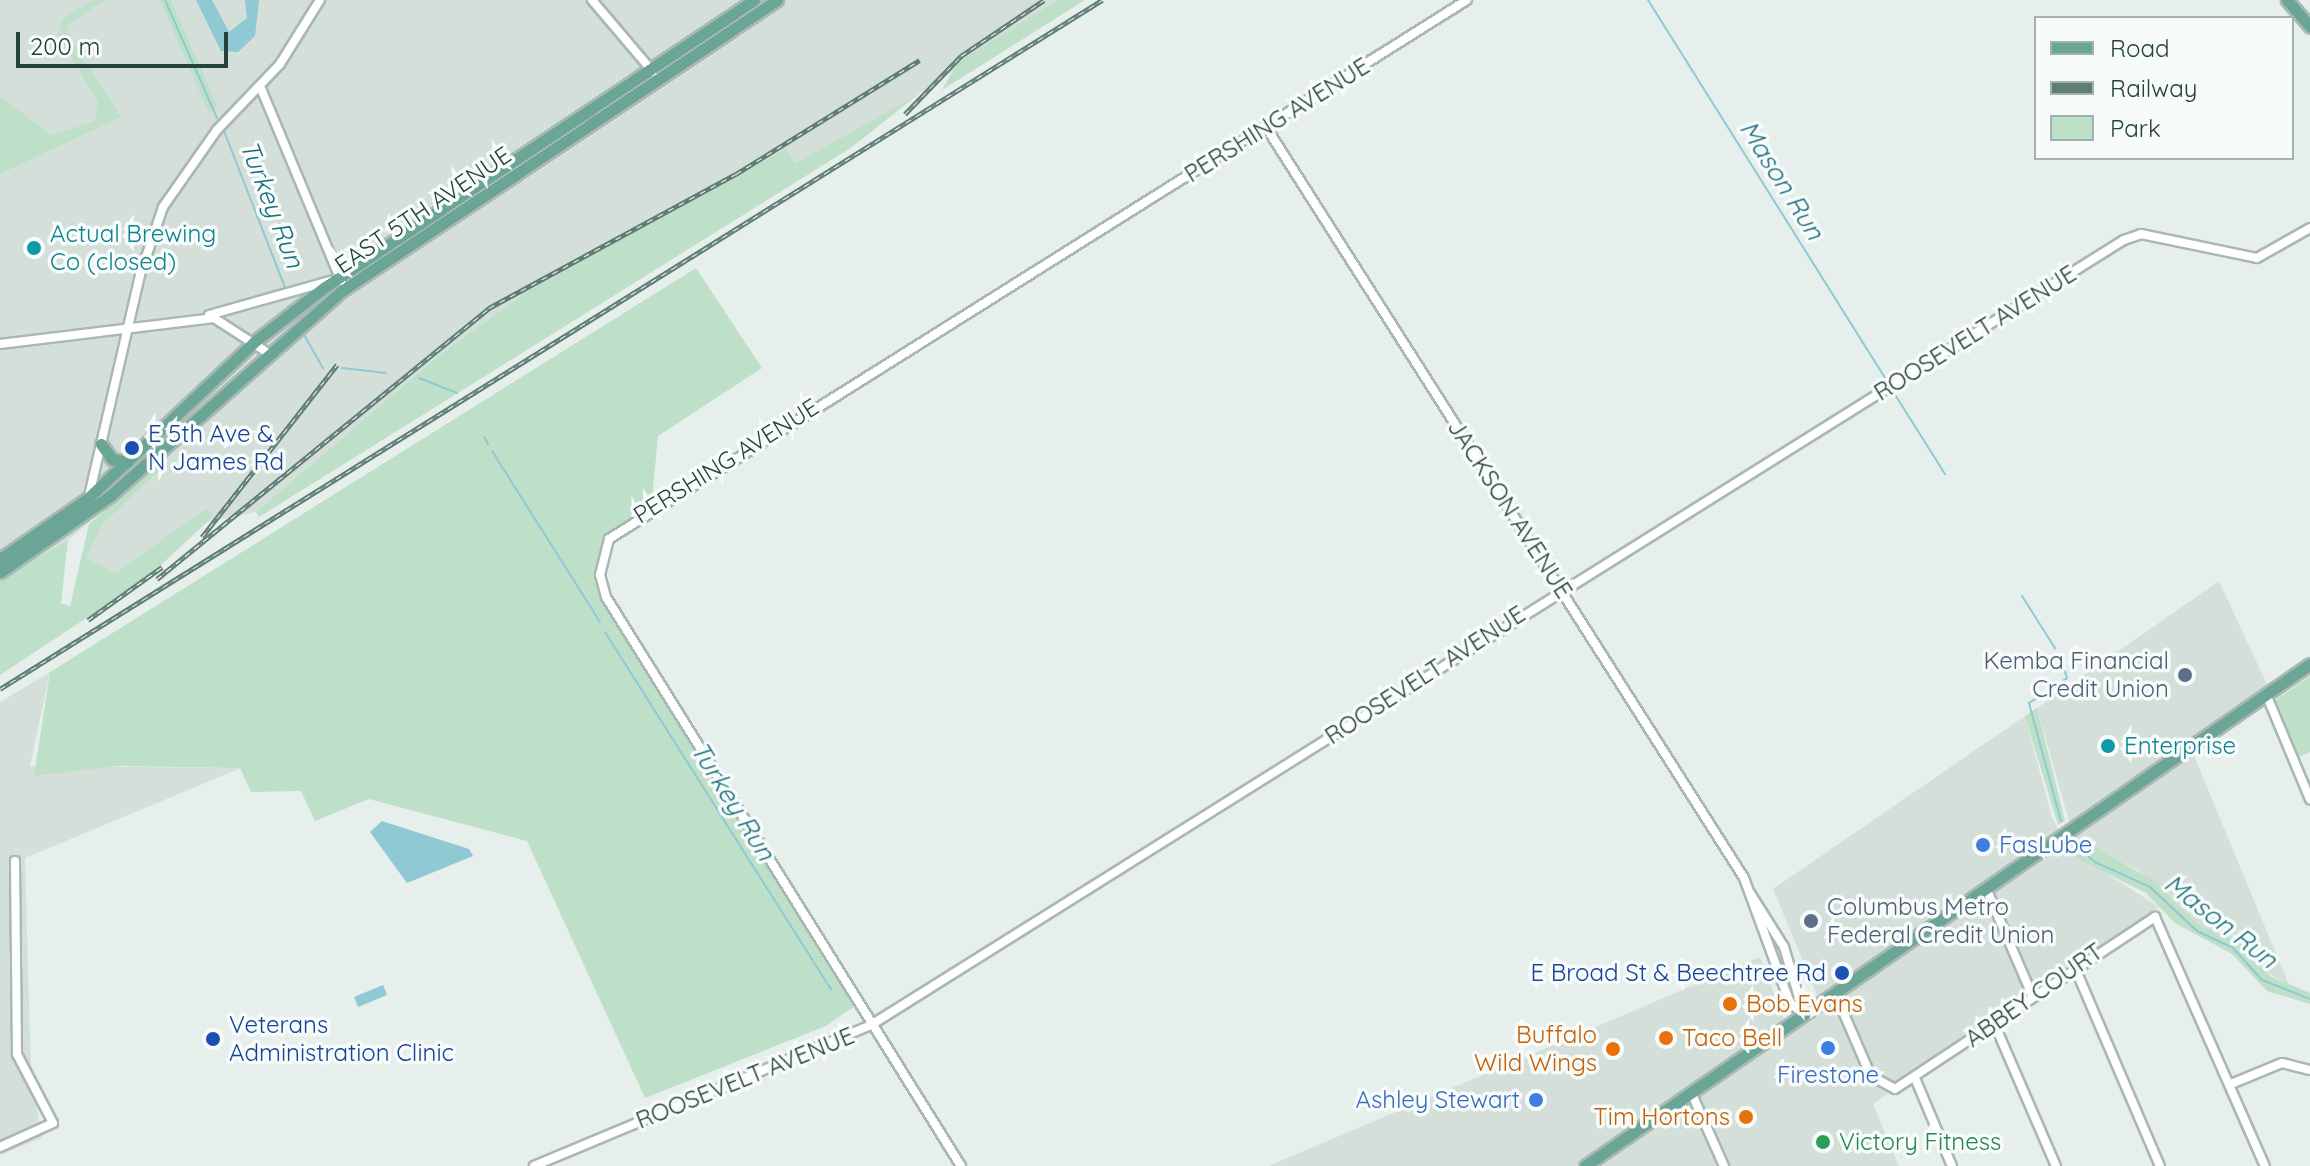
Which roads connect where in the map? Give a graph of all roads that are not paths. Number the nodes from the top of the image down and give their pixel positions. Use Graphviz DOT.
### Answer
graph roads {
  1 [pos="320,0"];
  2 [pos="592,0"];
  3 [pos="754,0"];
  4 [pos="777,0"];
  5 [pos="1467,0"];
  6 [pos="2287,0"];
  7 [pos="2310,26"];
  8 [pos="654,74"];
  9 [pos="260,86"];
  10 [pos="1266,127"];
  11 [pos="2310,228"];
  12 [pos="343,282"];
  13 [pos="194,318"];
  14 [pos="129,324"];
  15 [pos="254,342"];
  16 [pos="0,344"];
  17 [pos="265,351"];
  18 [pos="101,444"];
  19 [pos="129,461"];
  20 [pos="88,498"];
  21 [pos="84,516"];
  22 [pos="0,559"];
  23 [pos="0,572"];
  24 [pos="1559,590"];
  25 [pos="2310,664"];
  26 [pos="2266,694"];
  27 [pos="2310,799"];
  28 [pos="15,861"];
  29 [pos="1986,888"];
  30 [pos="1750,893"];
  31 [pos="1767,911"];
  32 [pos="1755,916"];
  33 [pos="1787,955"];
  34 [pos="1773,961"];
  35 [pos="2075,968"];
  36 [pos="1835,993"];
  37 [pos="2033,997"];
  38 [pos="1804,1014"];
  39 [pos="1994,1023"];
  40 [pos="871,1025"];
  41 [pos="2310,1070"];
  42 [pos="1915,1078"];
  43 [pos="2231,1084"];
  44 [pos="1691,1092"];
  45 [pos="0,1147"];
  46 [pos="534,1166"];
  47 [pos="961,1166"];
  48 [pos="1585,1166"];
  49 [pos="1724,1166"];
  50 [pos="1952,1166"];
  51 [pos="2056,1166"];
  52 [pos="2160,1166"];
  53 [pos="2265,1166"];
  1 -- 9 [label="street"];
  2 -- 8 [label="street"];
  3 -- 8 [label="main road, EAST 5TH AVENUE"];
  4 -- 8 [label="main road, EAST 5TH AVENUE"];
  5 -- 10 [label="street, PERSHING AVENUE"];
  6 -- 7 [label="main road"];
  8 -- 12 [label="main road, EAST 5TH AVENUE"];
  9 -- 12 [label="street"];
  9 -- 14 [label="street"];
  10 -- 24 [label="street, JACKSON AVENUE"];
  10 -- 40 [label="street, PERSHING AVENUE"];
  11 -- 24 [label="street, ROOSEVELT AVENUE"];
  12 -- 13 [label="street"];
  12 -- 15 [label="main road, EAST 5TH AVENUE"];
  12 -- 17 [label="main road, EAST 5TH AVENUE"];
  13 -- 14 [label="street"];
  13 -- 15 [label="street"];
  14 -- 16 [label="street"];
  14 -- 18 [label="street"];
  15 -- 17 [label="street"];
  15 -- 19 [label="main road, EAST 5TH AVENUE"];
  17 -- 21 [label="main road, EAST 5TH AVENUE"];
  18 -- 19 [label="main road"];
  18 -- 20 [label="street"];
  19 -- 20 [label="main road, EAST 5TH AVENUE"];
  20 -- 21 [label="street"];
  20 -- 22 [label="main road, EAST 5TH AVENUE"];
  21 -- 23 [label="main road, EAST 5TH AVENUE"];
  24 -- 30 [label="street, JACKSON AVENUE"];
  24 -- 40 [label="street, ROOSEVELT AVENUE"];
  25 -- 26 [label="main road"];
  26 -- 27 [label="street"];
  26 -- 29 [label="main road"];
  28 -- 45 [label="street"];
  29 -- 36 [label="main road"];
  29 -- 37 [label="street"];
  30 -- 31 [label="street, JACKSON AVENUE"];
  30 -- 32 [label="street, JACKSON AVENUE"];
  31 -- 32 [label="street"];
  31 -- 33 [label="street, JACKSON AVENUE"];
  32 -- 34 [label="street, JACKSON AVENUE"];
  33 -- 34 [label="street"];
  33 -- 38 [label="street, JACKSON AVENUE"];
  34 -- 38 [label="street, JACKSON AVENUE"];
  35 -- 37 [label="street, ABBEY COURT"];
  35 -- 43 [label="street, ABBEY COURT"];
  35 -- 52 [label="street"];
  36 -- 38 [label="main road"];
  36 -- 42 [label="street"];
  37 -- 39 [label="street, ABBEY COURT"];
  38 -- 44 [label="main road"];
  39 -- 42 [label="street, ABBEY COURT"];
  39 -- 51 [label="street"];
  40 -- 46 [label="street, ROOSEVELT AVENUE"];
  40 -- 47 [label="street, PERSHING AVENUE"];
  41 -- 43 [label="street"];
  42 -- 50 [label="street"];
  43 -- 53 [label="street"];
  44 -- 48 [label="main road"];
  44 -- 49 [label="street"];
}
